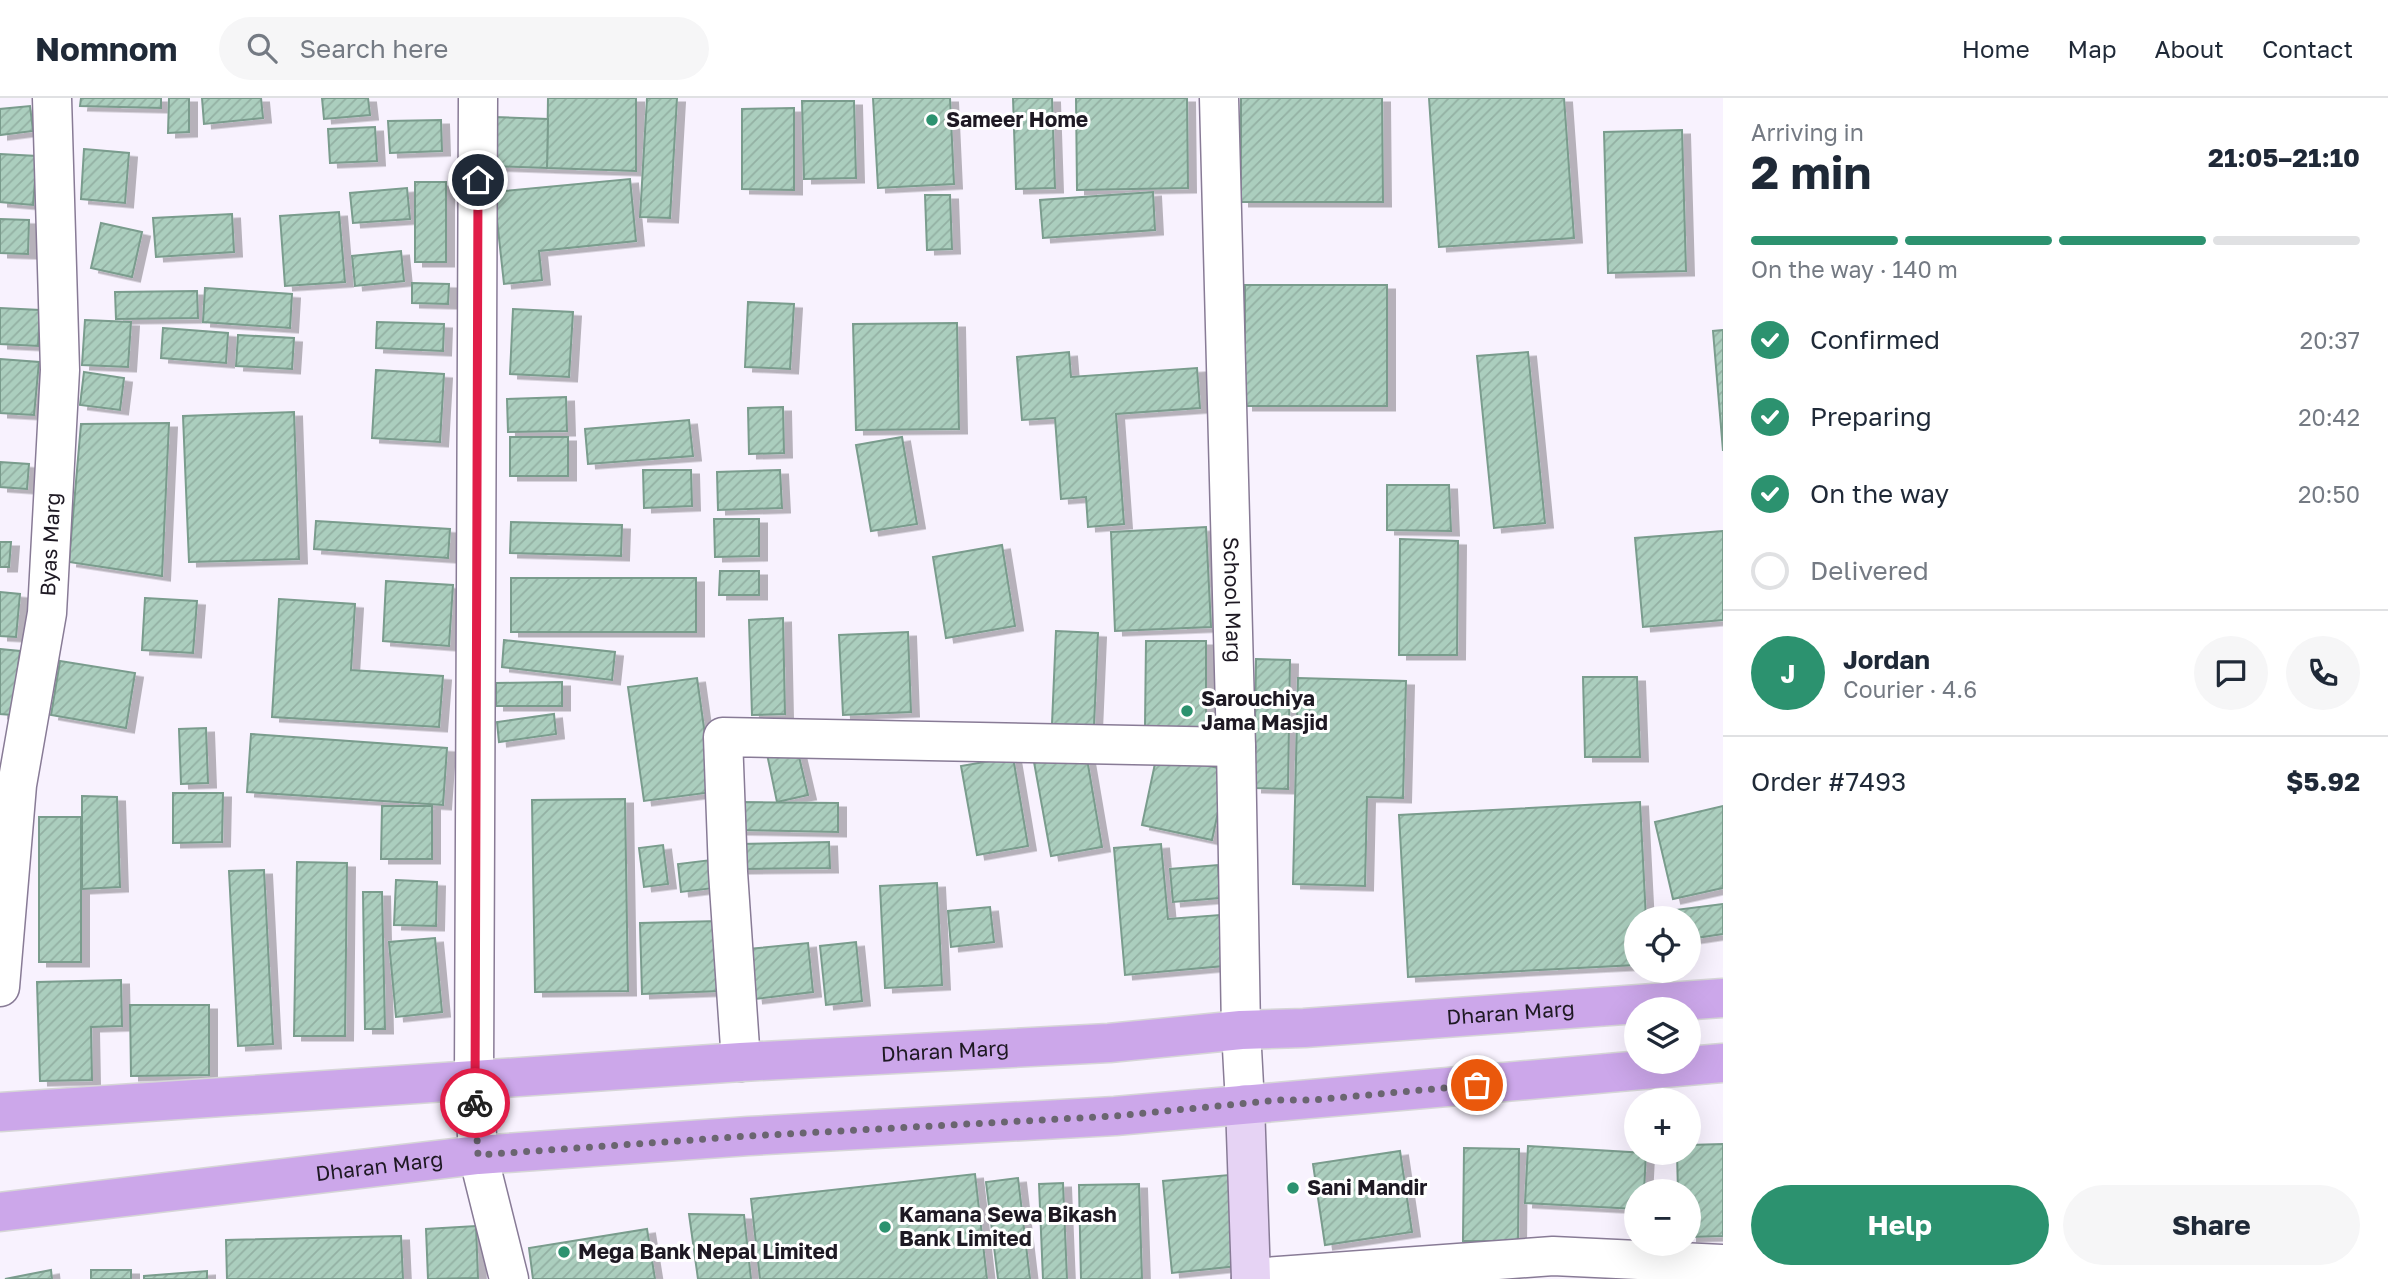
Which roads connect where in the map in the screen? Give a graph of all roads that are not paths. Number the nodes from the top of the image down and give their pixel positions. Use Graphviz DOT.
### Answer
graph roads {
  1 [pos="52,98"];
  2 [pos="478,98"];
  3 [pos="1219,98"];
  4 [pos="1236,747"];
  5 [pos="9,784"];
  6 [pos="0,987"];
  7 [pos="1723,998"];
  8 [pos="1241,1030"];
  9 [pos="740,1062"];
  10 [pos="1723,1063"];
  11 [pos="474,1079"];
  12 [pos="1245,1104"];
  13 [pos="0,1112"];
  14 [pos="478,1155"];
  15 [pos="0,1212"];
  16 [pos="1723,1264"];
  17 [pos="1251,1278"];
  18 [pos="509,1279"];
  1 -- 5 [label="street, Byas Marg"];
  2 -- 11 [label="street"];
  3 -- 4 [label="street, School Marg"];
  4 -- 8 [label="street, School Marg"];
  4 -- 9 [label="street"];
  5 -- 6 [label="street, Byas Marg"];
  7 -- 8 [label="main road, Dharan Marg"];
  8 -- 9 [label="main road, Dharan Marg"];
  8 -- 12 [label="street, School Marg"];
  9 -- 11 [label="main road, Dharan Marg"];
  10 -- 12 [label="main road, Dharan Marg"];
  11 -- 13 [label="main road, Dharan Marg"];
  11 -- 14 [label="street"];
  12 -- 14 [label="main road, Dharan Marg"];
  12 -- 17 [label="main road"];
  14 -- 15 [label="main road, Dharan Marg"];
  14 -- 18 [label="street"];
  16 -- 17 [label="street"];
}
